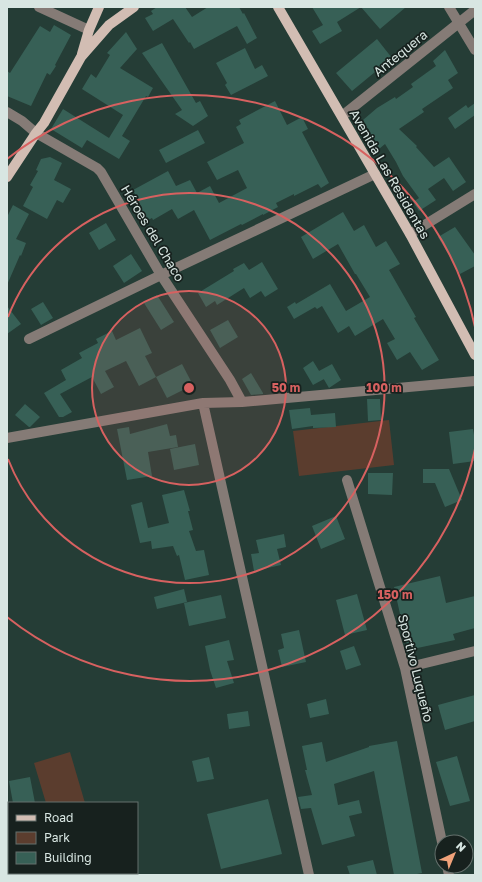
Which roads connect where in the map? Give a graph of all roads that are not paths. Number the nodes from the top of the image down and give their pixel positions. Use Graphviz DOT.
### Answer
graph roads {
  1 [pos="39,7"];
  2 [pos="99,7"];
  3 [pos="134,7"];
  4 [pos="278,7"];
  5 [pos="449,7"];
  6 [pos="475,10"];
  7 [pos="458,23"];
  8 [pos="89,30"];
  9 [pos="475,50"];
  10 [pos="81,57"];
  11 [pos="7,112"];
  12 [pos="342,116"];
  13 [pos="36,133"];
  14 [pos="375,174"];
  15 [pos="7,176"];
  16 [pos="475,194"];
  17 [pos="410,234"];
  18 [pos="161,275"];
  19 [pos="29,339"];
  20 [pos="475,355"];
  21 [pos="475,381"];
  22 [pos="203,402"];
  23 [pos="242,402"];
  24 [pos="7,438"];
  25 [pos="348,480"];
  26 [pos="475,651"];
  27 [pos="405,668"];
  28 [pos="440,834"];
  29 [pos="309,875"];
  1 -- 8 [label="street"];
  2 -- 8 [label="main road"];
  3 -- 10 [label="main road"];
  4 -- 12 [label="main road, Avenida Las Residentas"];
  5 -- 7 [label="street"];
  6 -- 7 [label="street, Antequera"];
  7 -- 9 [label="street"];
  7 -- 12 [label="street, Antequera"];
  8 -- 10 [label="main road"];
  10 -- 13 [label="main road"];
  11 -- 13 [label="street, Héroes del Chaco"];
  12 -- 14 [label="main road, Avenida Las Residentas"];
  13 -- 15 [label="main road"];
  13 -- 18 [label="street, Héroes del Chaco"];
  14 -- 17 [label="main road, Avenida Las Residentas"];
  14 -- 18 [label="street"];
  16 -- 17 [label="street"];
  17 -- 20 [label="main road, Avenida Las Residentas"];
  18 -- 19 [label="street"];
  18 -- 23 [label="street, Héroes del Chaco"];
  21 -- 23 [label="street"];
  22 -- 23 [label="street"];
  22 -- 24 [label="street"];
  22 -- 29 [label="street"];
  25 -- 27 [label="street, Sportivo Luqueño"];
  26 -- 27 [label="street"];
  27 -- 28 [label="street, Sportivo Luqueño"];
}
